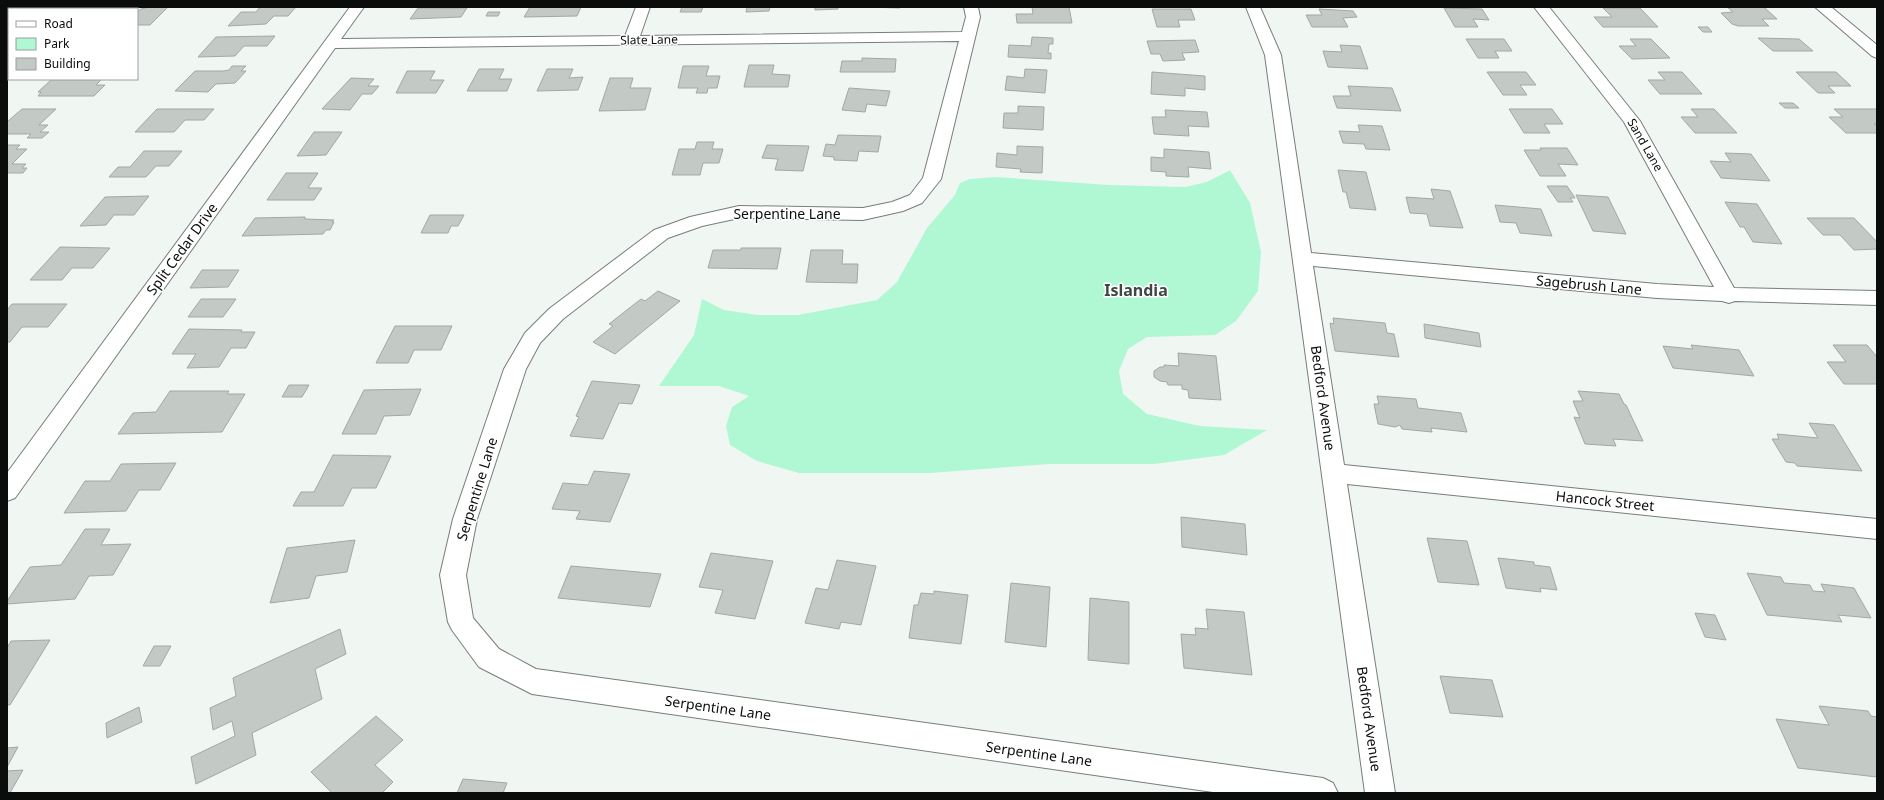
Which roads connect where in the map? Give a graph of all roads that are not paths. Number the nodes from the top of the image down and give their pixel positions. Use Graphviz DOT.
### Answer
graph roads {
  1 [pos="357,7"];
  2 [pos="643,7"];
  3 [pos="971,7"];
  4 [pos="1253,7"];
  5 [pos="1541,7"];
  6 [pos="1822,7"];
  7 [pos="968,36"];
  8 [pos="631,41"];
  9 [pos="330,44"];
  10 [pos="1877,53"];
  11 [pos="1303,259"];
  12 [pos="1729,296"];
  13 [pos="1877,298"];
  14 [pos="1333,473"];
  15 [pos="7,491"];
  16 [pos="1877,529"];
  17 [pos="1323,793"];
  18 [pos="1380,793"];
  1 -- 9 [label="street, Split Cedar Drive"];
  2 -- 8 [label="street"];
  3 -- 7 [label="street, Serpentine Lane"];
  4 -- 11 [label="street, Bedford Avenue"];
  5 -- 12 [label="street, Sand Lane"];
  6 -- 10 [label="street"];
  7 -- 8 [label="street, Slate Lane"];
  7 -- 17 [label="street, Serpentine Lane"];
  8 -- 9 [label="street, Slate Lane"];
  9 -- 15 [label="street, Split Cedar Drive"];
  11 -- 12 [label="street, Sagebrush Lane"];
  11 -- 14 [label="street, Bedford Avenue"];
  12 -- 13 [label="street, Sagebrush Lane"];
  14 -- 16 [label="street, Hancock Street"];
  14 -- 18 [label="street, Bedford Avenue"];
}
